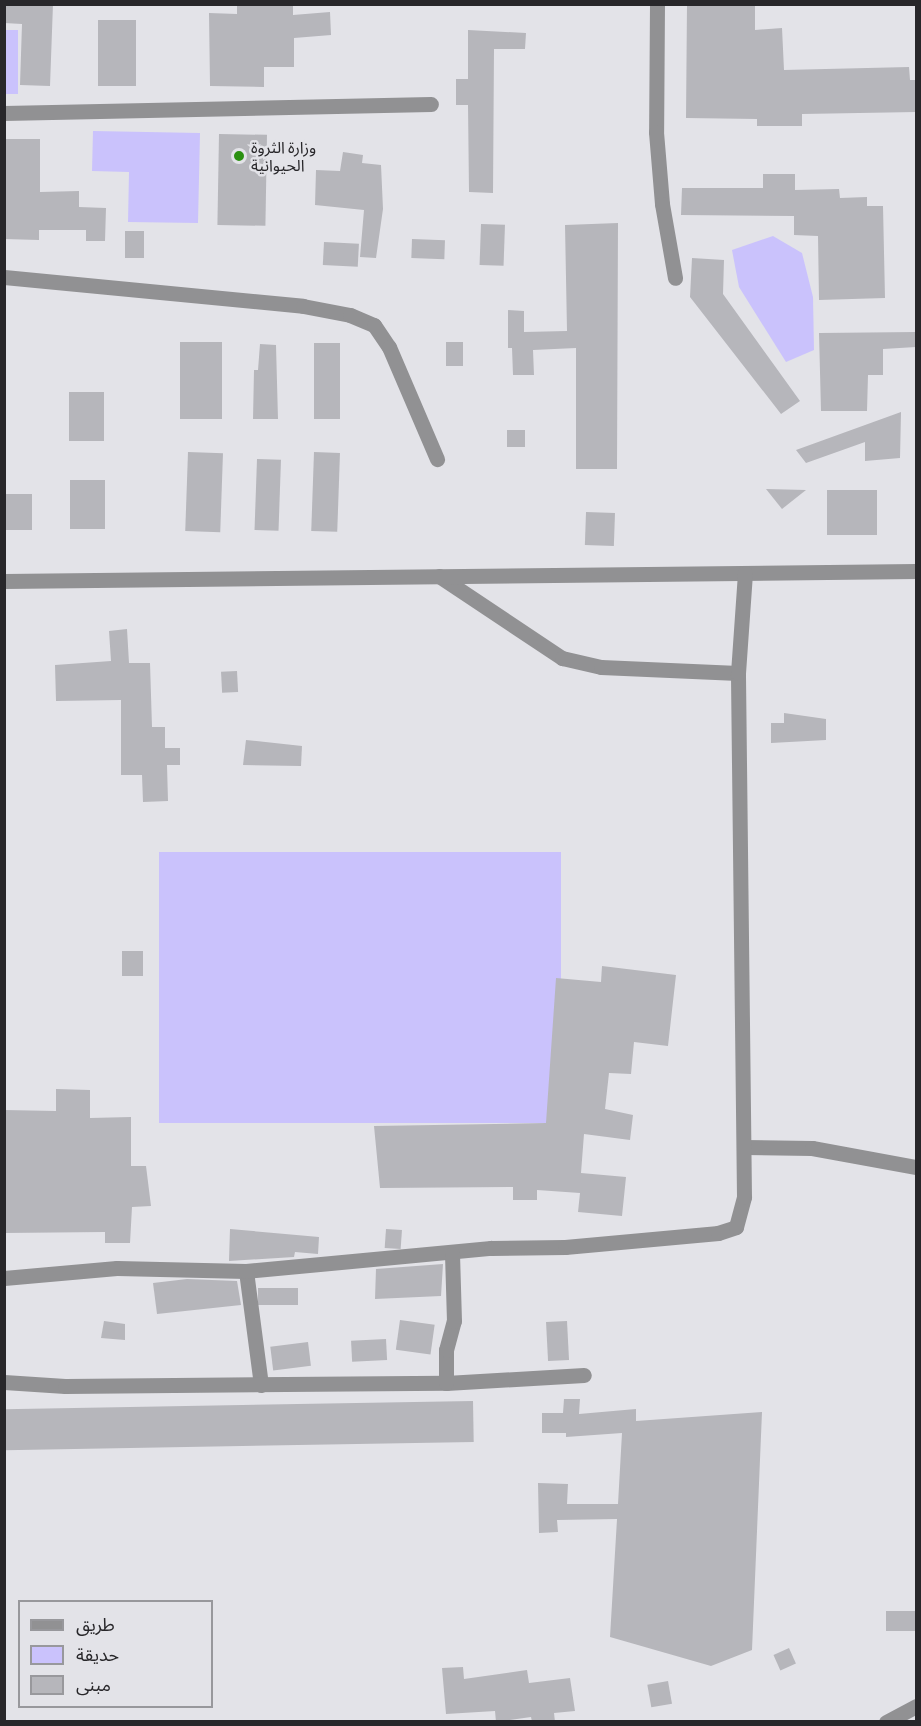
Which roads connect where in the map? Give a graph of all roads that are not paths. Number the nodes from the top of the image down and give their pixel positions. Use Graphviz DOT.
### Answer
graph roads {
  1 [pos="657,4"];
  2 [pos="431,104"];
  3 [pos="4,113"];
  4 [pos="4,277"];
  5 [pos="675,278"];
  6 [pos="437,459"];
  7 [pos="916,571"];
  8 [pos="745,573"];
  9 [pos="439,576"];
  10 [pos="4,581"];
  11 [pos="738,673"];
  12 [pos="744,1147"];
  13 [pos="916,1167"];
  14 [pos="452,1254"];
  15 [pos="246,1272"];
  16 [pos="4,1278"];
  17 [pos="584,1375"];
  18 [pos="4,1382"];
  19 [pos="446,1383"];
  20 [pos="261,1385"];
  21 [pos="916,1706"];
  22 [pos="886,1722"];
  1 -- 5 [label="street"];
  2 -- 3 [label="street"];
  4 -- 6 [label="street"];
  7 -- 8 [label="street"];
  8 -- 9 [label="street"];
  8 -- 11 [label="street"];
  9 -- 10 [label="street"];
  9 -- 11 [label="street"];
  11 -- 12 [label="street"];
  12 -- 13 [label="street"];
  12 -- 14 [label="street"];
  14 -- 15 [label="street"];
  14 -- 19 [label="street"];
  15 -- 16 [label="street"];
  15 -- 20 [label="street"];
  17 -- 19 [label="street"];
  18 -- 20 [label="street"];
  19 -- 20 [label="street"];
  21 -- 22 [label="street"];
}
